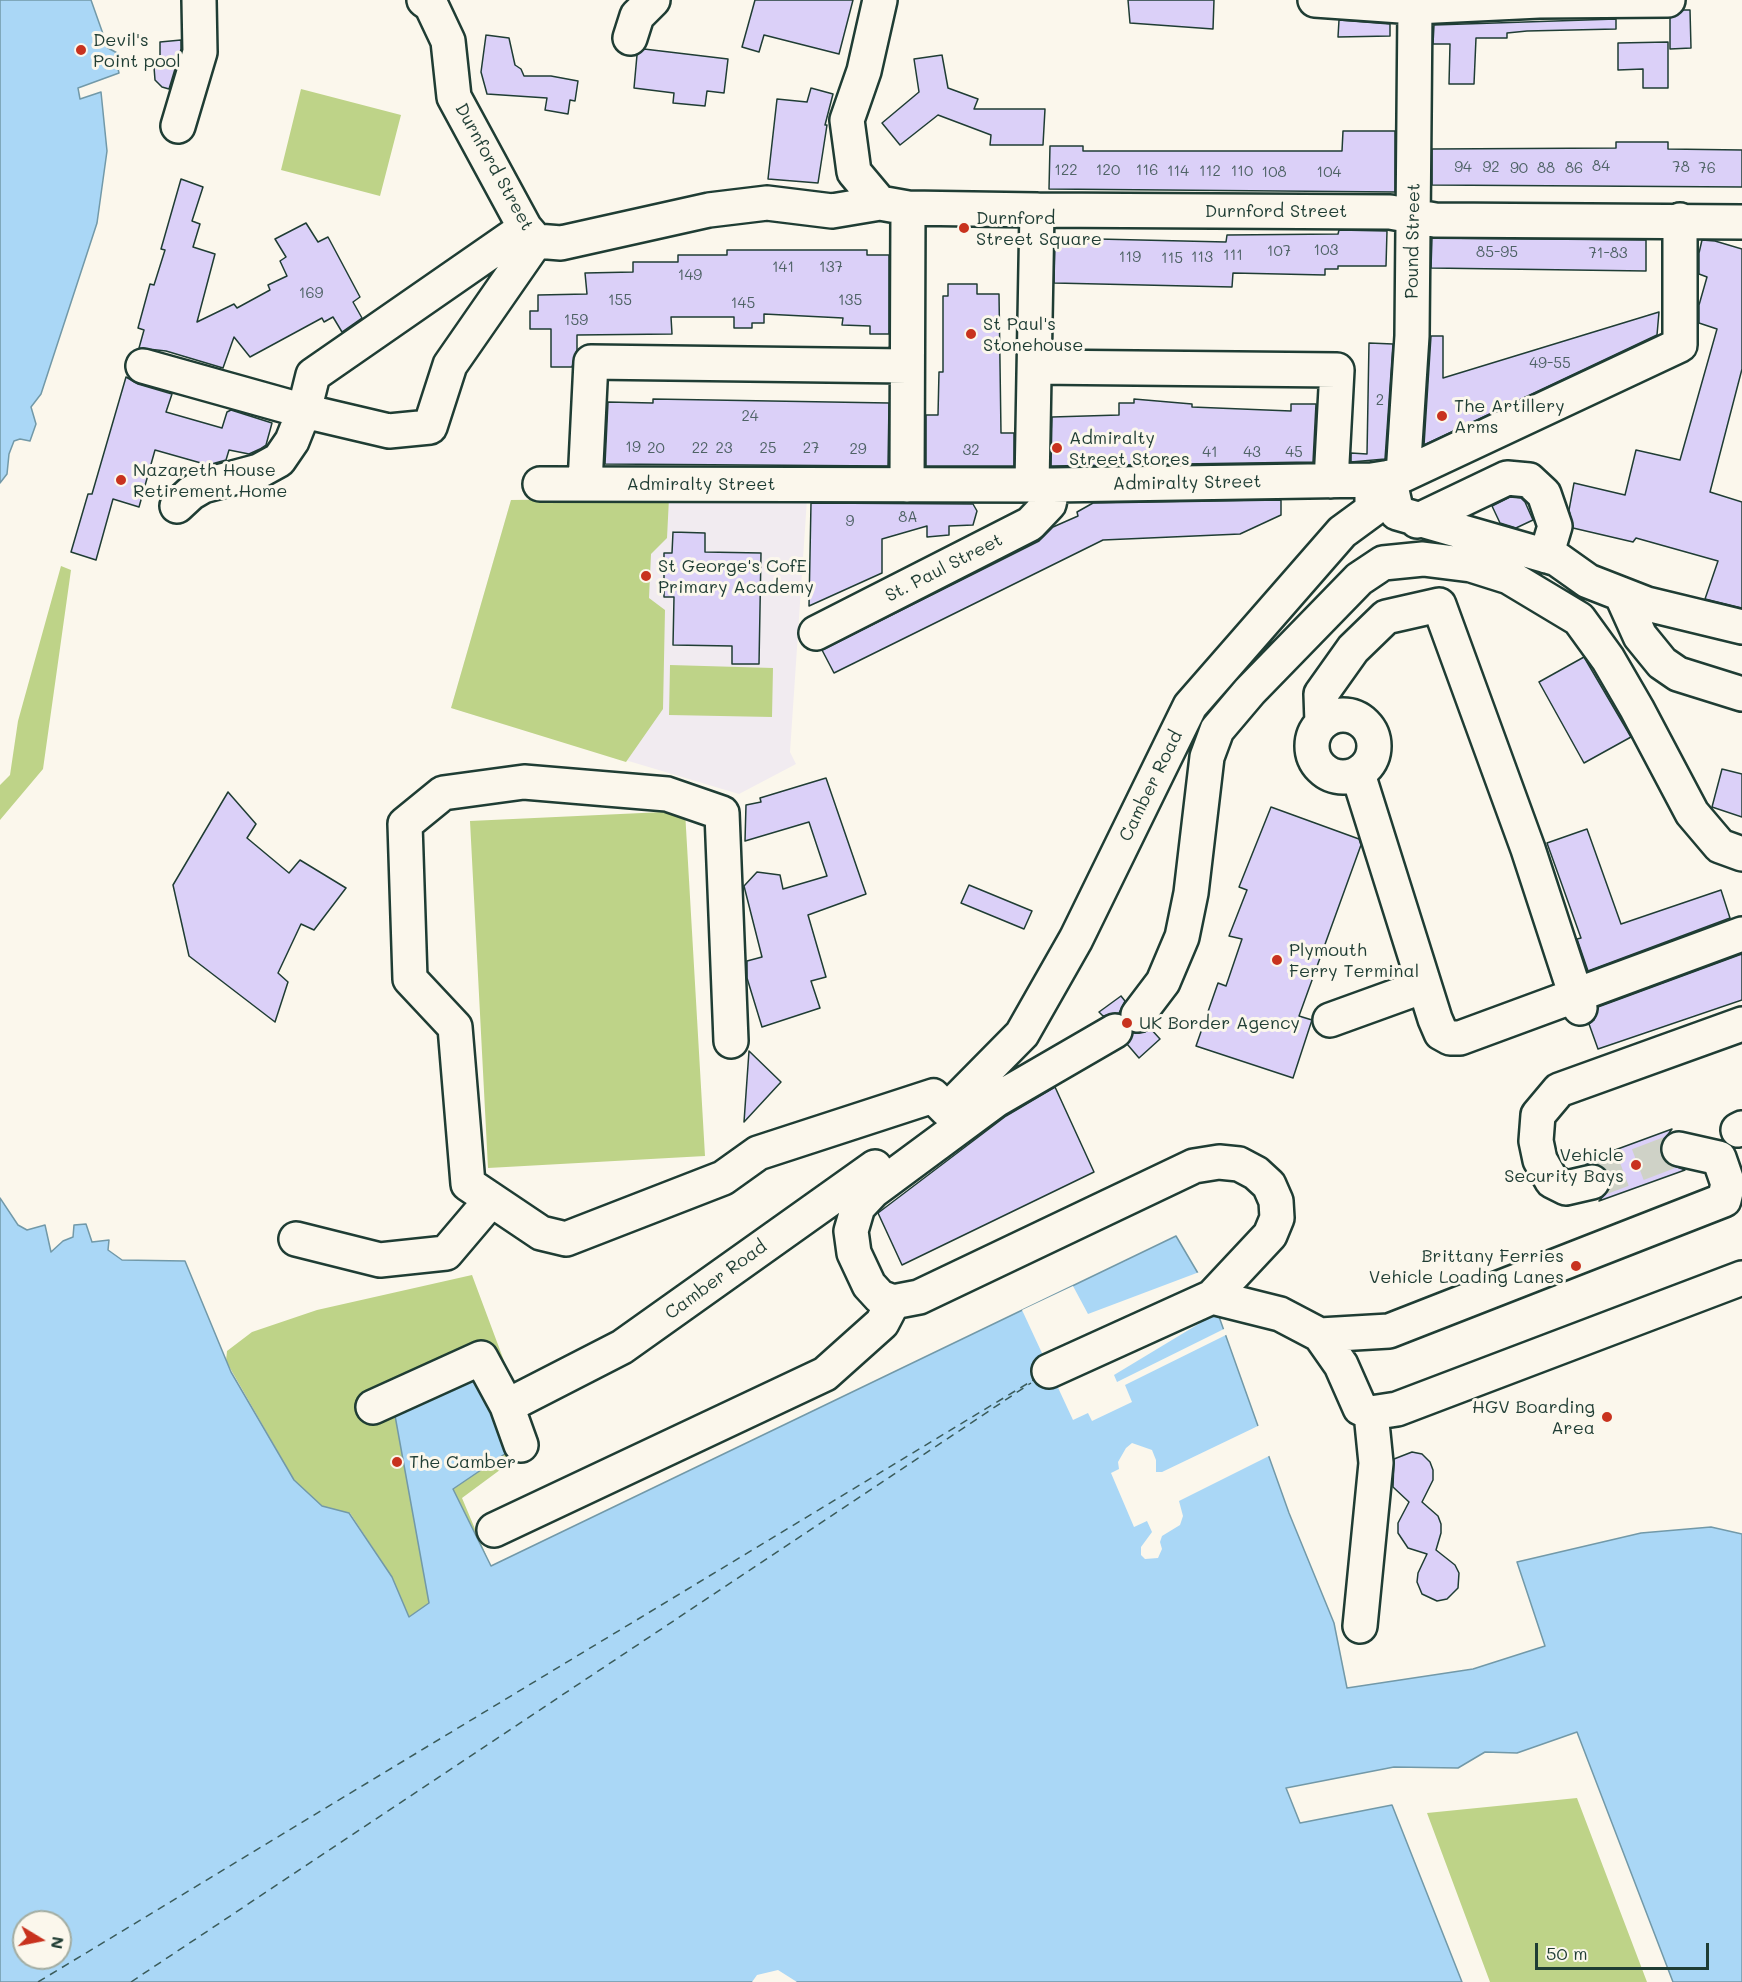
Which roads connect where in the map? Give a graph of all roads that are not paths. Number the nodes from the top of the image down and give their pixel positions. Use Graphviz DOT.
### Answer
graph roads {
  1 [pos="199,0"];
  2 [pos="424,0"];
  3 [pos="653,0"];
  4 [pos="880,0"];
  5 [pos="1315,0"];
  6 [pos="1668,0"];
  7 [pos="1415,7"];
  8 [pos="630,38"];
  9 [pos="178,126"];
  10 [pos="854,172"];
  11 [pos="894,205"];
  12 [pos="810,206"];
  13 [pos="1037,210"];
  14 [pos="1414,216"];
  15 [pos="1680,220"];
  16 [pos="1742,222"];
  17 [pos="530,234"];
  18 [pos="143,366"];
  19 [pos="907,366"];
  20 [pos="1035,367"];
  21 [pos="304,411"];
  22 [pos="1388,478"];
  23 [pos="1331,482"];
  24 [pos="540,484"];
  25 [pos="585,484"];
  26 [pos="907,485"];
  27 [pos="1042,485"];
  28 [pos="177,506"];
  29 [pos="1417,521"];
  30 [pos="1546,556"];
  31 [pos="1621,594"];
  32 [pos="1742,627"];
  33 [pos="816,633"];
  34 [pos="1742,694"];
  35 [pos="1322,723"];
  36 [pos="1358,774"];
  37 [pos="1742,854"];
  38 [pos="1742,934"];
  39 [pos="1424,986"];
  40 [pos="1577,1001"];
  41 [pos="1330,1020"];
  42 [pos="1742,1024"];
  43 [pos="731,1041"];
  44 [pos="947,1110"];
  45 [pos="1679,1149"];
  46 [pos="1592,1182"];
  47 [pos="491,1200"];
  48 [pos="296,1239"];
  49 [pos="1742,1278"];
  50 [pos="1212,1297"];
  51 [pos="893,1302"];
  52 [pos="1320,1335"];
  53 [pos="1049,1371"];
  54 [pos="507,1406"];
  55 [pos="373,1407"];
  56 [pos="1371,1413"];
  57 [pos="521,1445"];
  58 [pos="494,1530"];
  59 [pos="1360,1626"];
  1 -- 9 [label="street"];
  2 -- 17 [label="street, Durnford Street"];
  3 -- 8 [label="street"];
  4 -- 10 [label="street"];
  5 -- 7 [label="street"];
  6 -- 7 [label="street"];
  7 -- 14 [label="street, Pound Street"];
  10 -- 11 [label="street"];
  10 -- 12 [label="street"];
  11 -- 12 [label="street, Durnford Street"];
  11 -- 13 [label="street, Durnford Street"];
  11 -- 19 [label="street"];
  12 -- 17 [label="street, Durnford Street"];
  13 -- 14 [label="street, Durnford Street"];
  13 -- 20 [label="street"];
  14 -- 15 [label="street, Durnford Street"];
  14 -- 22 [label="street, Pound Street"];
  15 -- 16 [label="street, Durnford Street"];
  15 -- 22 [label="street, Admiralty Street"];
  17 -- 21 [label="street"];
  17 -- 21 [label="street"];
  18 -- 21 [label="street"];
  19 -- 25 [label="street"];
  19 -- 26 [label="street"];
  20 -- 23 [label="street"];
  20 -- 27 [label="street"];
  21 -- 28 [label="street"];
  22 -- 23 [label="street, Admiralty Street"];
  22 -- 29 [label="street"];
  22 -- 44 [label="street, Camber Road"];
  23 -- 27 [label="street, Admiralty Street"];
  24 -- 25 [label="street, Admiralty Street"];
  25 -- 26 [label="street, Admiralty Street"];
  26 -- 27 [label="street, Admiralty Street"];
  27 -- 33 [label="street, St. Paul Street"];
  29 -- 30 [label="street"];
  29 -- 30 [label="street"];
  30 -- 31 [label="street"];
  31 -- 32 [label="street"];
  31 -- 34 [label="street"];
  35 -- 36 [label="street"];
  35 -- 36 [label="street"];
  35 -- 40 [label="street"];
  36 -- 39 [label="street"];
  37 -- 51 [label="street"];
  38 -- 40 [label="street"];
  39 -- 40 [label="street"];
  39 -- 41 [label="street"];
  42 -- 46 [label="street"];
  43 -- 47 [label="street"];
  44 -- 47 [label="street"];
  44 -- 54 [label="street, Camber Road"];
  45 -- 52 [label="street"];
  47 -- 48 [label="street"];
  49 -- 56 [label="street"];
  50 -- 51 [label="street"];
  50 -- 52 [label="street"];
  50 -- 53 [label="street"];
  51 -- 58 [label="street"];
  52 -- 56 [label="street"];
  54 -- 55 [label="street"];
  54 -- 57 [label="street"];
  56 -- 59 [label="street"];
}
